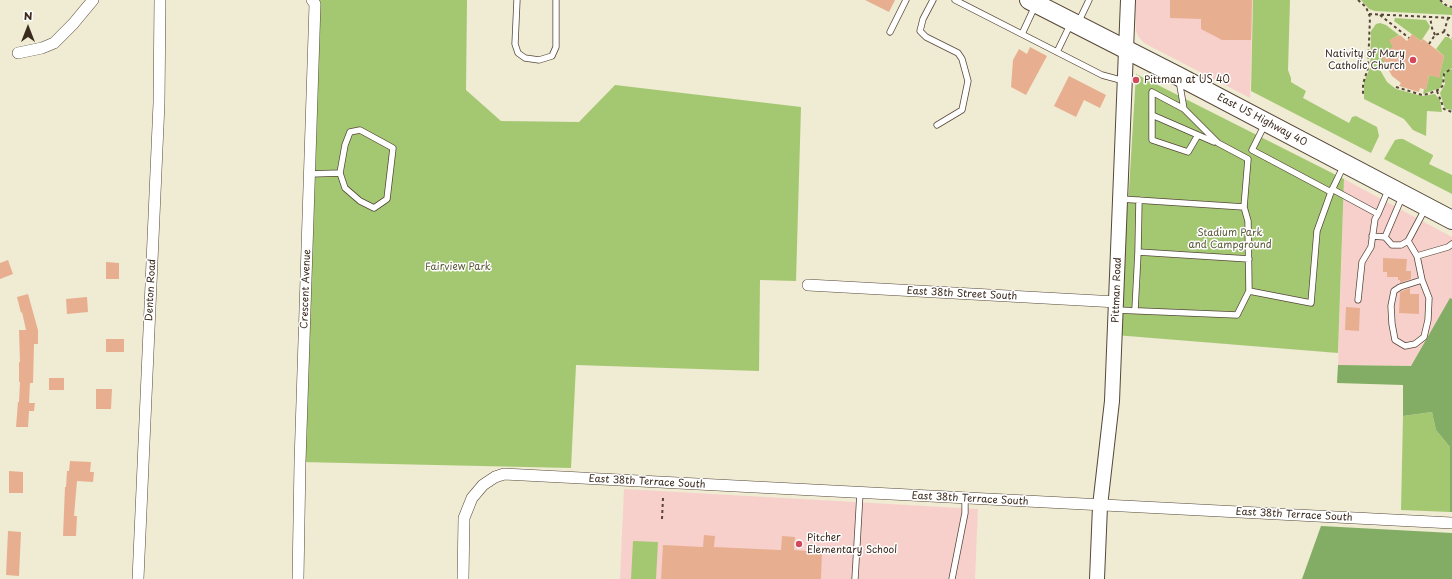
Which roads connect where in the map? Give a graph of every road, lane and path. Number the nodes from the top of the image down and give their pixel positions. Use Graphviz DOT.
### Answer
graph roads {
  1 [pos="93,0"];
  2 [pos="160,0"];
  3 [pos="312,0"];
  4 [pos="517,0"];
  5 [pos="556,0"];
  6 [pos="906,0"];
  7 [pos="933,0"];
  8 [pos="955,0"];
  9 [pos="1089,0"];
  10 [pos="1128,0"];
  11 [pos="1358,0"];
  12 [pos="1440,0"];
  13 [pos="1037,2"];
  14 [pos="1452,7"];
  15 [pos="1370,14"];
  16 [pos="1379,15"];
  17 [pos="1430,17"];
  18 [pos="1448,18"];
  19 [pos="1452,18"];
  20 [pos="1075,23"];
  21 [pos="890,32"];
  22 [pos="1444,32"];
  23 [pos="1022,34"];
  24 [pos="1435,35"];
  25 [pos="1409,38"];
  26 [pos="1452,38"];
  27 [pos="1429,44"];
  28 [pos="1127,50"];
  29 [pos="1058,52"];
  30 [pos="18,53"];
  31 [pos="1452,68"];
  32 [pos="1178,76"];
  33 [pos="1125,81"];
  34 [pos="1396,87"];
  35 [pos="1437,91"];
  36 [pos="1363,96"];
  37 [pos="1184,109"];
  38 [pos="1452,112"];
  39 [pos="1152,115"];
  40 [pos="1266,122"];
  41 [pos="937,125"];
  42 [pos="1198,135"];
  43 [pos="1218,143"];
  44 [pos="1252,150"];
  45 [pos="1248,159"];
  46 [pos="1345,164"];
  47 [pos="340,173"];
  48 [pos="310,174"];
  49 [pos="1332,191"];
  50 [pos="1396,191"];
  51 [pos="1121,198"];
  52 [pos="1140,200"];
  53 [pos="1244,206"];
  54 [pos="1426,206"];
  55 [pos="1378,214"];
  56 [pos="1452,220"];
  57 [pos="1372,236"];
  58 [pos="1385,237"];
  59 [pos="1408,241"];
  60 [pos="1452,244"];
  61 [pos="1138,252"];
  62 [pos="1417,256"];
  63 [pos="1249,259"];
  64 [pos="1422,280"];
  65 [pos="808,285"];
  66 [pos="1249,291"];
  67 [pos="1358,300"];
  68 [pos="1116,306"];
  69 [pos="1135,310"];
  70 [pos="860,493"];
  71 [pos="663,498"];
  72 [pos="965,499"];
  73 [pos="1100,506"];
  74 [pos="662,518"];
  75 [pos="1452,523"];
  76 [pos="138,579"];
  77 [pos="298,579"];
  78 [pos="463,579"];
  79 [pos="855,579"];
  80 [pos="952,579"];
  81 [pos="1097,579"];
  1 -- 30 [label="street"];
  2 -- 76 [label="street, Denton Road"];
  3 -- 48 [label="street, Crescent Avenue"];
  4 -- 5 [label="lane"];
  6 -- 21 [label="lane"];
  7 -- 41 [label="lane"];
  8 -- 23 [label="lane"];
  9 -- 20 [label="lane"];
  10 -- 28 [label="street, Pittman Road"];
  11 -- 15 [label="path"];
  12 -- 14 [label="path"];
  13 -- 20 [label="main road, East US Highway 40"];
  13 -- 23 [label="lane"];
  15 -- 16 [label="path"];
  15 -- 36 [label="path"];
  16 -- 17 [label="path"];
  16 -- 25 [label="path"];
  17 -- 18 [label="path"];
  17 -- 24 [label="path"];
  18 -- 19 [label="path"];
  18 -- 22 [label="path"];
  20 -- 28 [label="main road, East US Highway 40"];
  20 -- 29 [label="lane"];
  22 -- 24 [label="path"];
  22 -- 26 [label="path"];
  23 -- 29 [label="lane"];
  24 -- 27 [label="path"];
  28 -- 32 [label="main road, East US Highway 40"];
  28 -- 33 [label="street, Pittman Road"];
  29 -- 33 [label="lane"];
  31 -- 35 [label="path"];
  32 -- 37 [label="lane"];
  32 -- 40 [label="main road, East US Highway 40"];
  33 -- 51 [label="street, Pittman Road"];
  34 -- 35 [label="path"];
  35 -- 38 [label="path"];
  37 -- 39 [label="lane"];
  37 -- 43 [label="lane"];
  39 -- 42 [label="lane"];
  39 -- 42 [label="lane"];
  40 -- 44 [label="lane"];
  40 -- 46 [label="main road, East US Highway 40"];
  42 -- 43 [label="lane"];
  43 -- 45 [label="lane"];
  44 -- 45 [label="lane"];
  44 -- 49 [label="lane"];
  45 -- 53 [label="lane"];
  46 -- 49 [label="lane"];
  46 -- 50 [label="main road, East US Highway 40"];
  47 -- 47 [label="lane"];
  47 -- 48 [label="lane"];
  48 -- 77 [label="street, Crescent Avenue"];
  49 -- 55 [label="lane"];
  49 -- 66 [label="lane"];
  50 -- 54 [label="main road, East US Highway 40"];
  50 -- 55 [label="lane"];
  50 -- 58 [label="lane"];
  51 -- 52 [label="lane"];
  51 -- 68 [label="street, Pittman Road"];
  52 -- 53 [label="lane"];
  52 -- 61 [label="lane"];
  53 -- 63 [label="lane"];
  54 -- 56 [label="main road, East US Highway 40"];
  54 -- 59 [label="lane"];
  55 -- 57 [label="lane"];
  57 -- 58 [label="lane"];
  57 -- 67 [label="lane"];
  58 -- 59 [label="lane"];
  59 -- 62 [label="lane"];
  60 -- 62 [label="lane"];
  61 -- 63 [label="lane"];
  61 -- 69 [label="lane"];
  62 -- 64 [label="lane"];
  63 -- 66 [label="lane"];
  64 -- 64 [label="lane"];
  65 -- 68 [label="street, East 38th Street South"];
  66 -- 69 [label="lane"];
  68 -- 69 [label="lane"];
  68 -- 73 [label="street, Pittman Road"];
  70 -- 72 [label="street, East 38th Terrace South"];
  70 -- 78 [label="street, East 38th Terrace South"];
  70 -- 79 [label="lane"];
  71 -- 74 [label="path"];
  72 -- 73 [label="street, East 38th Terrace South"];
  72 -- 80 [label="lane"];
  73 -- 75 [label="street, East 38th Terrace South"];
  73 -- 81 [label="street, Pittman Road"];
}
